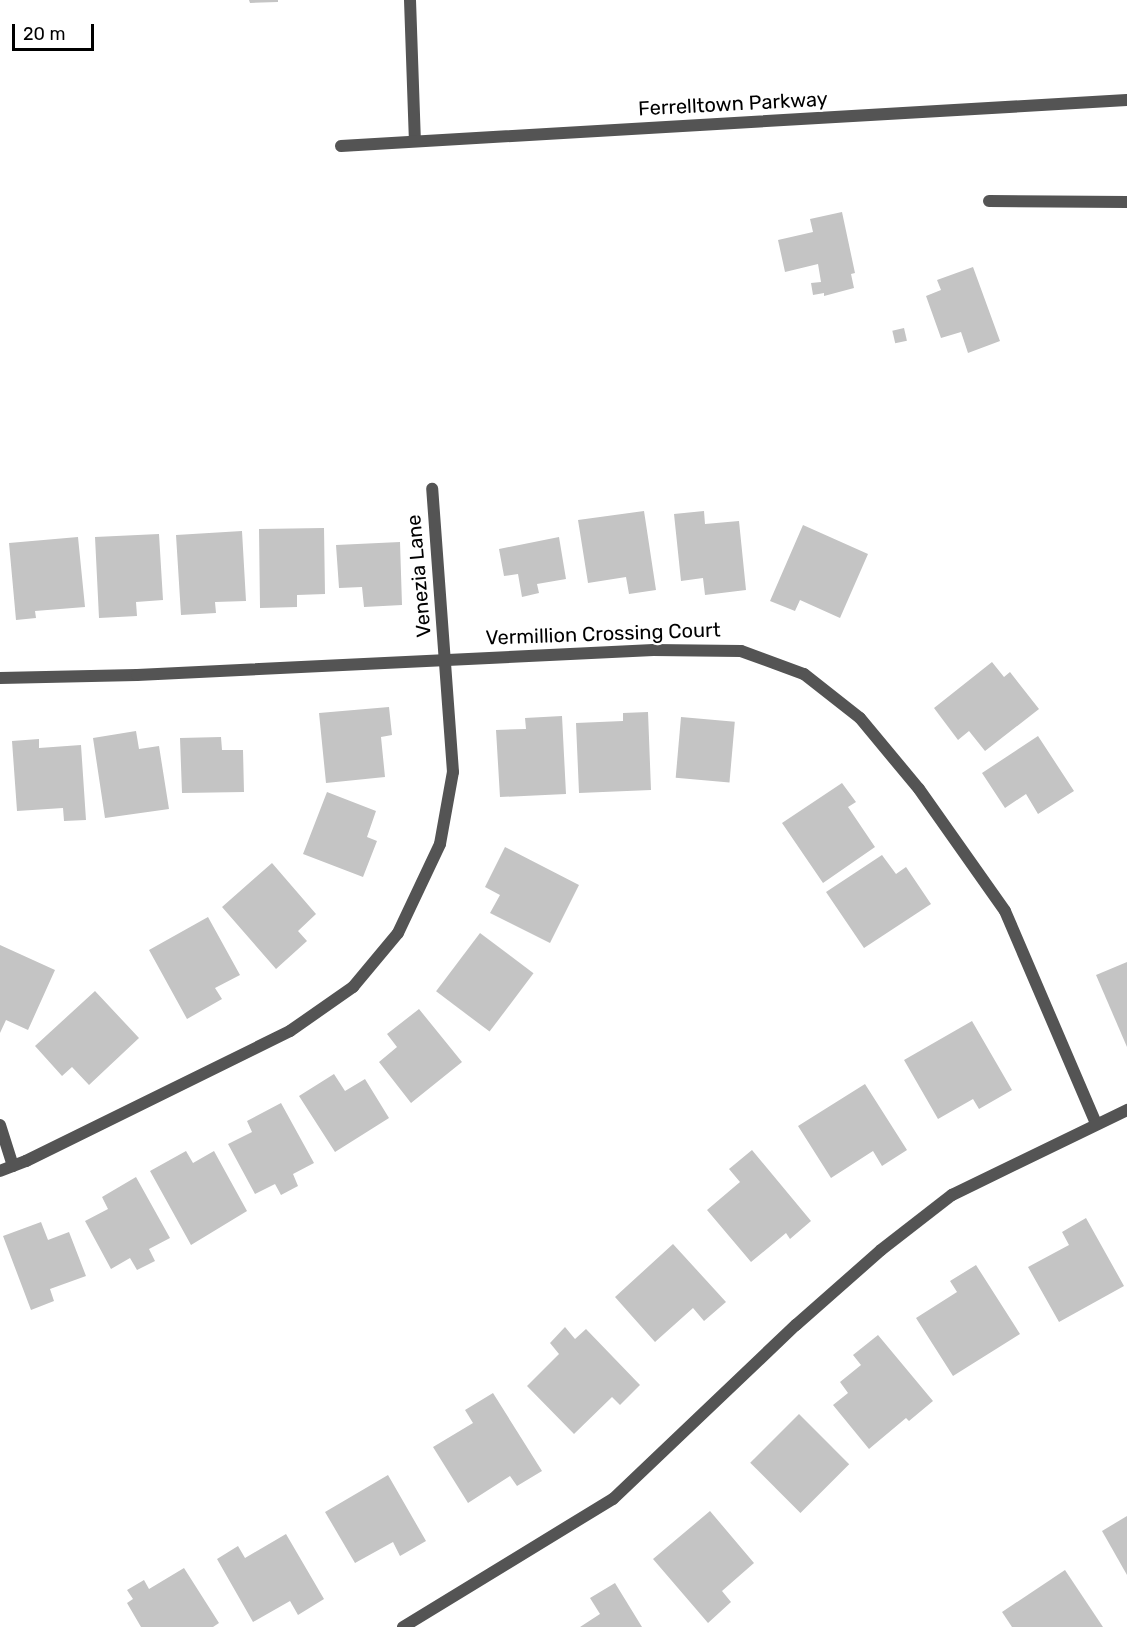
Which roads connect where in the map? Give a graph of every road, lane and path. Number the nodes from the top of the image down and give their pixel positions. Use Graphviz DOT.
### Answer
graph roads {
  1 [pos="410,0"];
  2 [pos="1127,100"];
  3 [pos="415,141"];
  4 [pos="342,146"];
  5 [pos="990,201"];
  6 [pos="1127,202"];
  7 [pos="432,489"];
  8 [pos="446,659"];
  9 [pos="0,678"];
  10 [pos="1127,1110"];
  11 [pos="1096,1123"];
  12 [pos="0,1125"];
  13 [pos="13,1166"];
  14 [pos="0,1171"];
  15 [pos="403,1627"];
  1 -- 3 [label="street"];
  2 -- 3 [label="street, Ferrelltown Parkway"];
  3 -- 4 [label="street, Ferrelltown Parkway"];
  5 -- 6 [label="street"];
  7 -- 8 [label="street, Venezia Lane"];
  8 -- 9 [label="street, Vermillion Crossing Court"];
  8 -- 11 [label="street, Vermillion Crossing Court"];
  8 -- 13 [label="street, Venezia Lane"];
  10 -- 11 [label="street"];
  11 -- 15 [label="street"];
  12 -- 13 [label="street"];
  13 -- 14 [label="street, Venezia Lane"];
}
